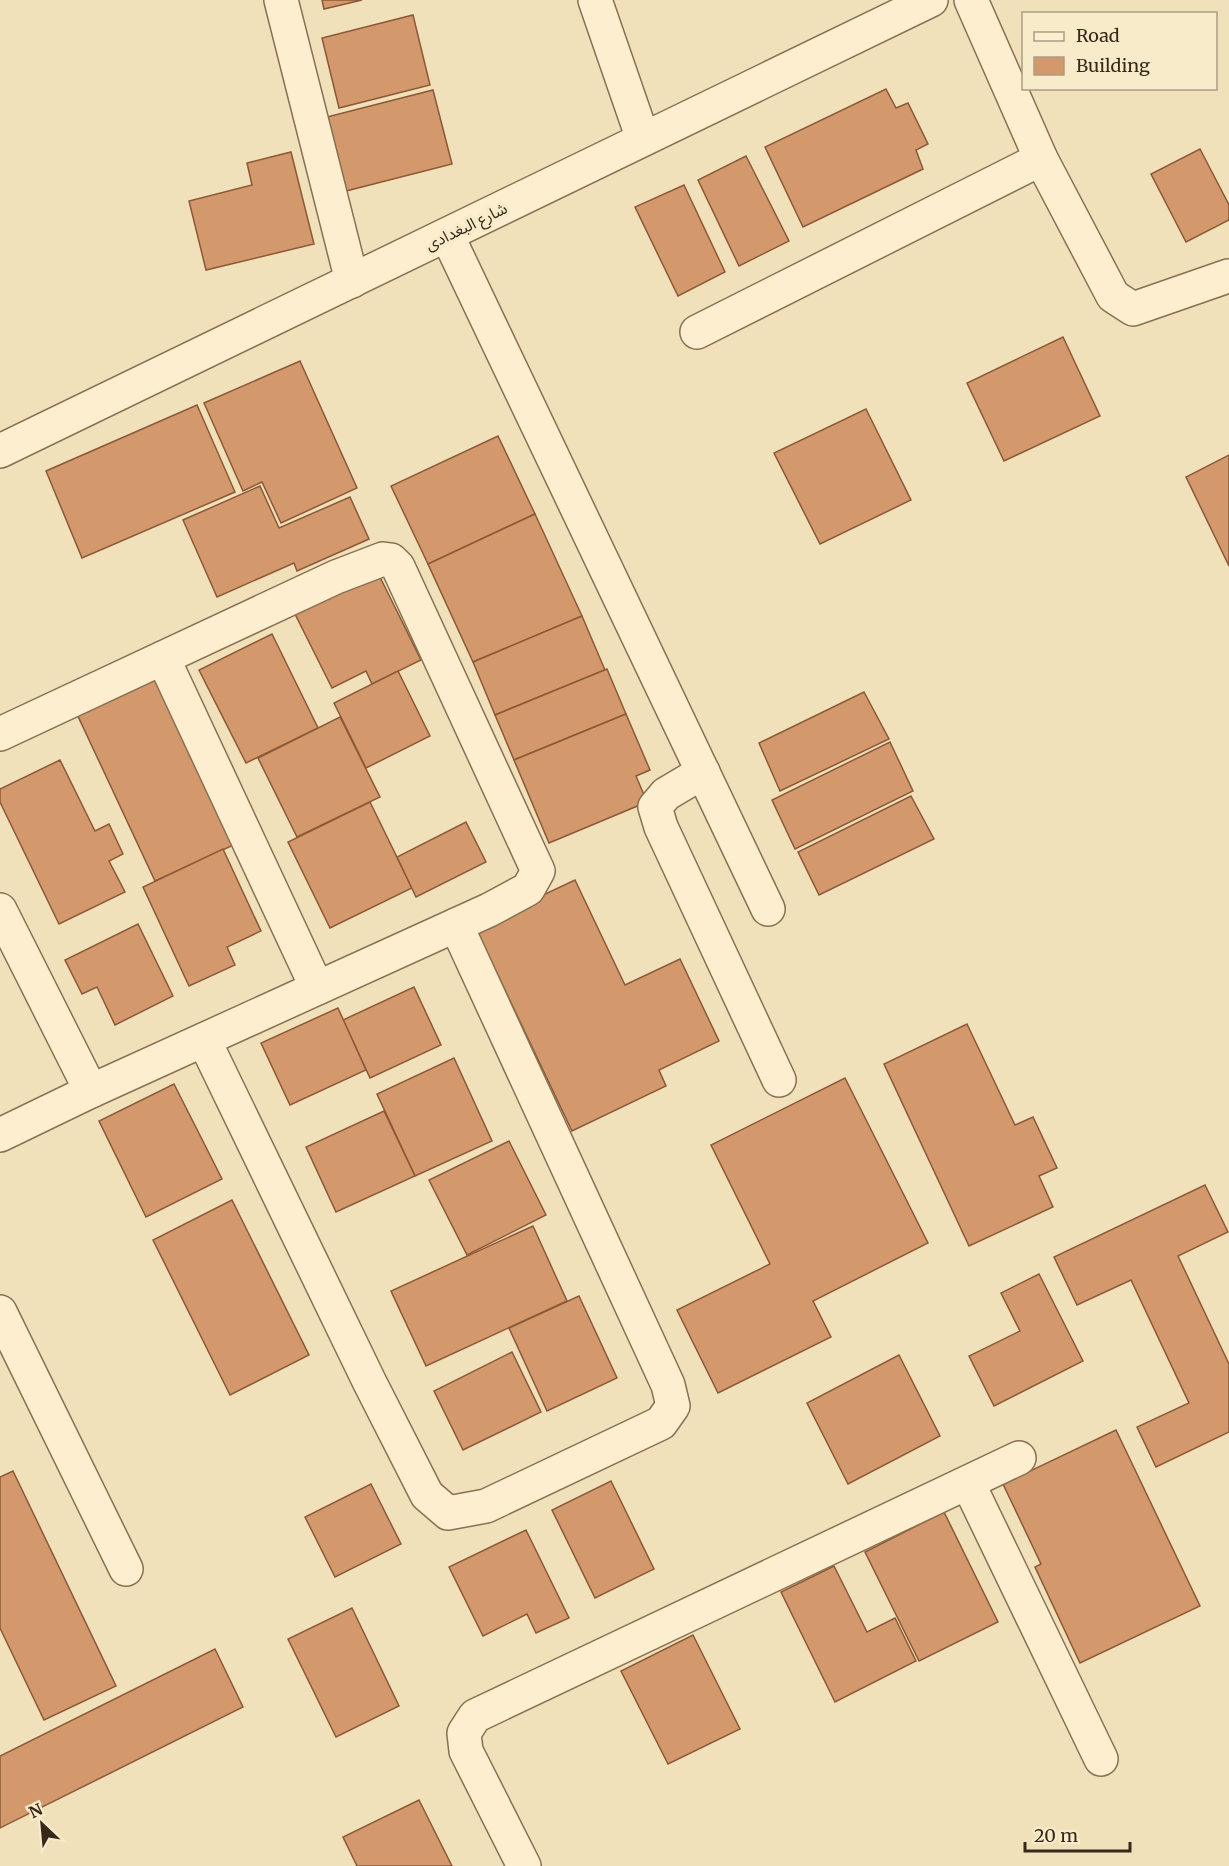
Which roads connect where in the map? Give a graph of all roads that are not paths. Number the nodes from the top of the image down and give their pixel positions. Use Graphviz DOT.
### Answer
graph roads {
  1 [pos="281,0"];
  2 [pos="596,0"];
  3 [pos="932,0"];
  4 [pos="971,0"];
  5 [pos="643,139"];
  6 [pos="1041,159"];
  7 [pos="447,235"];
  8 [pos="1228,276"];
  9 [pos="352,281"];
  10 [pos="697,332"];
  11 [pos="0,451"];
  12 [pos="163,658"];
  13 [pos="0,734"];
  14 [pos="703,772"];
  15 [pos="768,909"];
  16 [pos="0,910"];
  17 [pos="456,925"];
  18 [pos="317,988"];
  19 [pos="204,1040"];
  20 [pos="778,1080"];
  21 [pos="91,1091"];
  22 [pos="0,1135"];
  23 [pos="0,1312"];
  24 [pos="1019,1458"];
  25 [pos="968,1483"];
  26 [pos="126,1569"];
  27 [pos="1101,1759"];
  28 [pos="524,1866"];
  1 -- 9 [label="street"];
  2 -- 5 [label="street"];
  3 -- 5 [label="street, شارع البغدادى"];
  4 -- 6 [label="street"];
  5 -- 7 [label="street, شارع البغدادى"];
  6 -- 8 [label="street"];
  6 -- 10 [label="street"];
  7 -- 9 [label="street, شارع البغدادى"];
  7 -- 14 [label="street"];
  9 -- 11 [label="street, شارع البغدادى"];
  12 -- 13 [label="street"];
  12 -- 17 [label="street"];
  12 -- 18 [label="street"];
  14 -- 15 [label="street"];
  14 -- 20 [label="street"];
  16 -- 21 [label="street"];
  17 -- 18 [label="street"];
  17 -- 19 [label="street"];
  18 -- 19 [label="street"];
  19 -- 21 [label="street"];
  21 -- 22 [label="street"];
  23 -- 26 [label="street"];
  24 -- 25 [label="street"];
  25 -- 27 [label="street"];
  25 -- 28 [label="street"];
}
